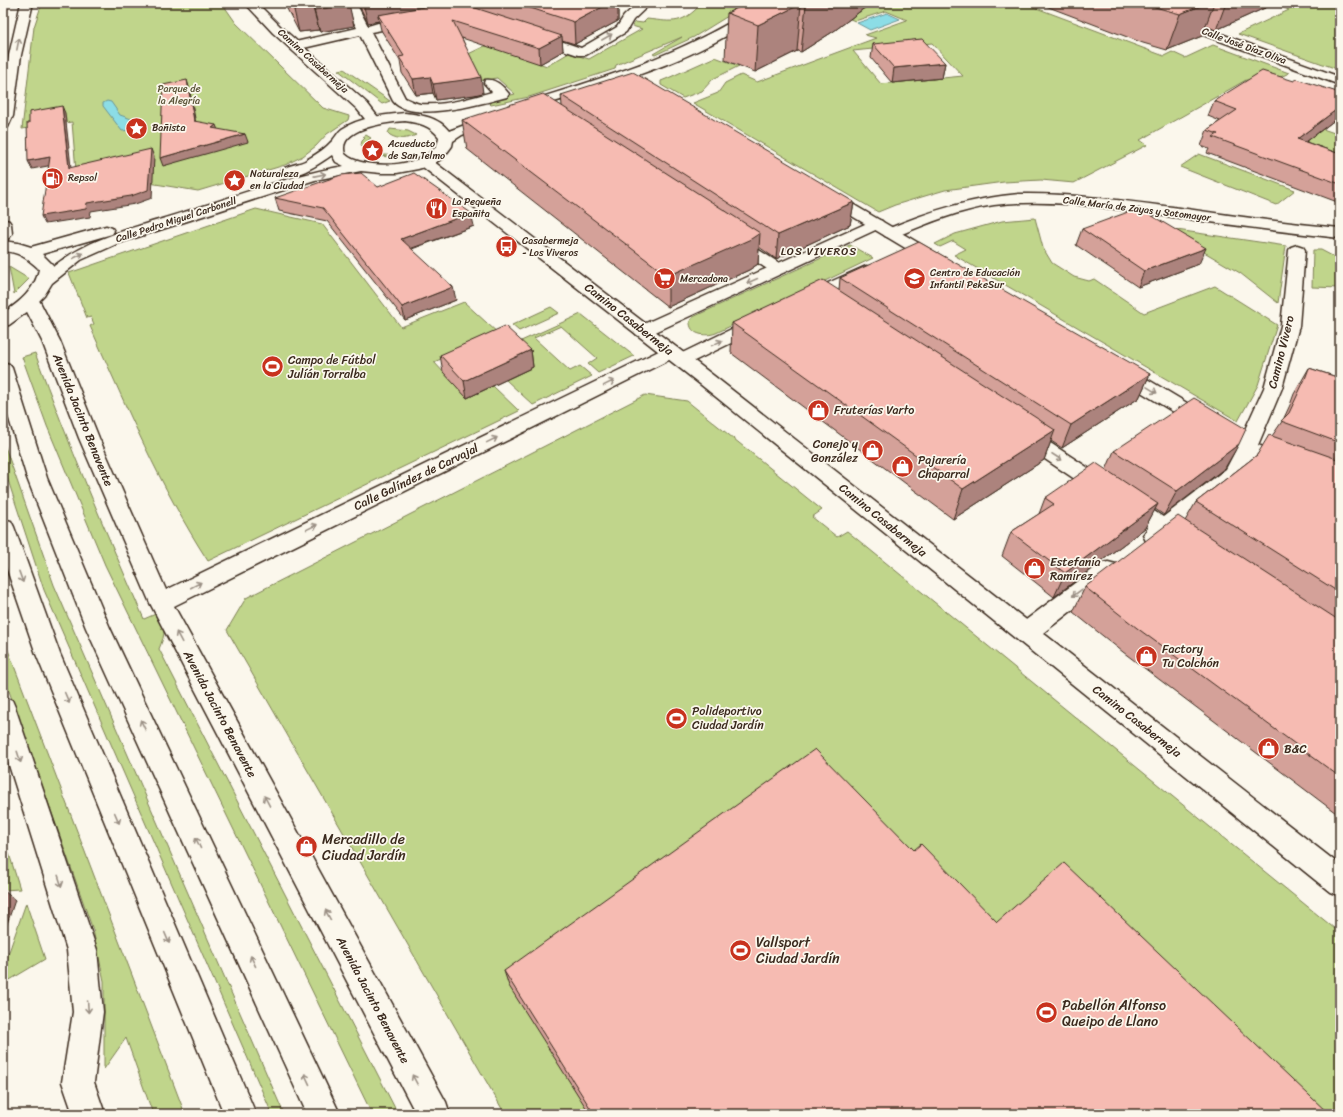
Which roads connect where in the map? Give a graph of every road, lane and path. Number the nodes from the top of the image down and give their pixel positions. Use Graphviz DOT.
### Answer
graph roads {
  1 [pos="26,3"];
  2 [pos="251,3"];
  3 [pos="350,3"];
  4 [pos="645,3"];
  5 [pos="769,3"];
  6 [pos="1125,3"];
  7 [pos="613,14"];
  8 [pos="628,18"];
  9 [pos="386,25"];
  10 [pos="364,30"];
  11 [pos="524,33"];
  12 [pos="295,46"];
  13 [pos="624,75"];
  14 [pos="1340,81"];
  15 [pos="490,83"];
  16 [pos="642,85"];
  17 [pos="529,106"];
  18 [pos="543,114"];
  19 [pos="374,120"];
  20 [pos="427,121"];
  21 [pos="3,124"];
  22 [pos="446,139"];
  23 [pos="336,145"];
  24 [pos="424,161"];
  25 [pos="359,167"];
  26 [pos="812,186"];
  27 [pos="3,224"];
  28 [pos="876,224"];
  29 [pos="891,233"];
  30 [pos="1340,233"];
  31 [pos="3,235"];
  32 [pos="725,235"];
  33 [pos="3,246"];
  34 [pos="1298,250"];
  35 [pos="31,252"];
  36 [pos="882,264"];
  37 [pos="778,269"];
  38 [pos="952,270"];
  39 [pos="47,279"];
  40 [pos="814,296"];
  41 [pos="31,302"];
  42 [pos="794,306"];
  43 [pos="832,308"];
  44 [pos="774,316"];
  45 [pos="3,321"];
  46 [pos="643,331"];
  47 [pos="676,356"];
  48 [pos="1106,363"];
  49 [pos="3,368"];
  50 [pos="1005,422"];
  51 [pos="1247,448"];
  52 [pos="1340,484"];
  53 [pos="3,527"];
  54 [pos="1164,527"];
  55 [pos="1203,553"];
  56 [pos="161,603"];
  57 [pos="1026,633"];
  58 [pos="3,706"];
  59 [pos="1340,882"];
  60 [pos="89,1114"];
  61 [pos="240,1114"];
  62 [pos="324,1114"];
  63 [pos="434,1114"];
  21 -- 1 [label="street, one-way"];
  2 -- 12 [label="street, Camino Casabermeja"];
  3 -- 10 [label="street"];
  4 -- 8 [label="street"];
  5 -- 13 [label="street"];
  6 -- 14 [label="street, Calle José Díaz Oliva"];
  7 -- 8 [label="street"];
  11 -- 8 [label="street, one-way"];
  9 -- 10 [label="street"];
  10 -- 12 [label="street"];
  10 -- 15 [label="street"];
  12 -- 19 [label="street, Camino Casabermeja"];
  13 -- 16 [label="street"];
  13 -- 17 [label="street"];
  17 -- 18 [label="street"];
  17 -- 20 [label="street"];
  17 -- 22 [label="street"];
  19 -- 20 [label="street, Calle Pedro Miguel Carbonell"];
  19 -- 23 [label="street, Calle Pedro Miguel Carbonell"];
  20 -- 22 [label="street"];
  22 -- 24 [label="street"];
  23 -- 25 [label="street"];
  23 -- 35 [label="street, Calle Pedro Miguel Carbonell"];
  24 -- 25 [label="street"];
  24 -- 46 [label="street, Camino Casabermeja"];
  39 -- 25 [label="street, Calle Pedro Miguel Carbonell, one-way"];
  26 -- 28 [label="street"];
  27 -- 31 [label="street"];
  28 -- 29 [label="street"];
  28 -- 37 [label="street"];
  29 -- 30 [label="street, Calle María de Zayas y Sotomayor"];
  29 -- 38 [label="street"];
  32 -- 37 [label="street"];
  33 -- 35 [label="street"];
  34 -- 51 [label="street, Camino Vivero"];
  35 -- 39 [label="street"];
  36 -- 40 [label="street"];
  37 -- 46 [label="street, one-way"];
  39 -- 41 [label="street"];
  40 -- 42 [label="street"];
  40 -- 43 [label="street"];
  41 -- 45 [label="street"];
  41 -- 56 [label="street, Avenida Jacinto Benavente"];
  47 -- 44 [label="street, Calle Galíndez de Carvajal, one-way"];
  46 -- 47 [label="street, Camino Casabermeja"];
  56 -- 47 [label="street, Calle Galíndez de Carvajal, one-way"];
  47 -- 57 [label="street, Camino Casabermeja"];
  48 -- 51 [label="street, one-way"];
  62 -- 49 [label="street, one-way"];
  50 -- 54 [label="street, one-way"];
  51 -- 52 [label="street"];
  51 -- 54 [label="street, Camino Vivero"];
  53 -- 61 [label="street, one-way"];
  54 -- 55 [label="street"];
  54 -- 57 [label="street, Camino Vivero, one-way"];
  63 -- 56 [label="street, Avenida Jacinto Benavente, one-way"];
  57 -- 59 [label="street, Camino Casabermeja"];
  58 -- 60 [label="street, one-way"];
}
